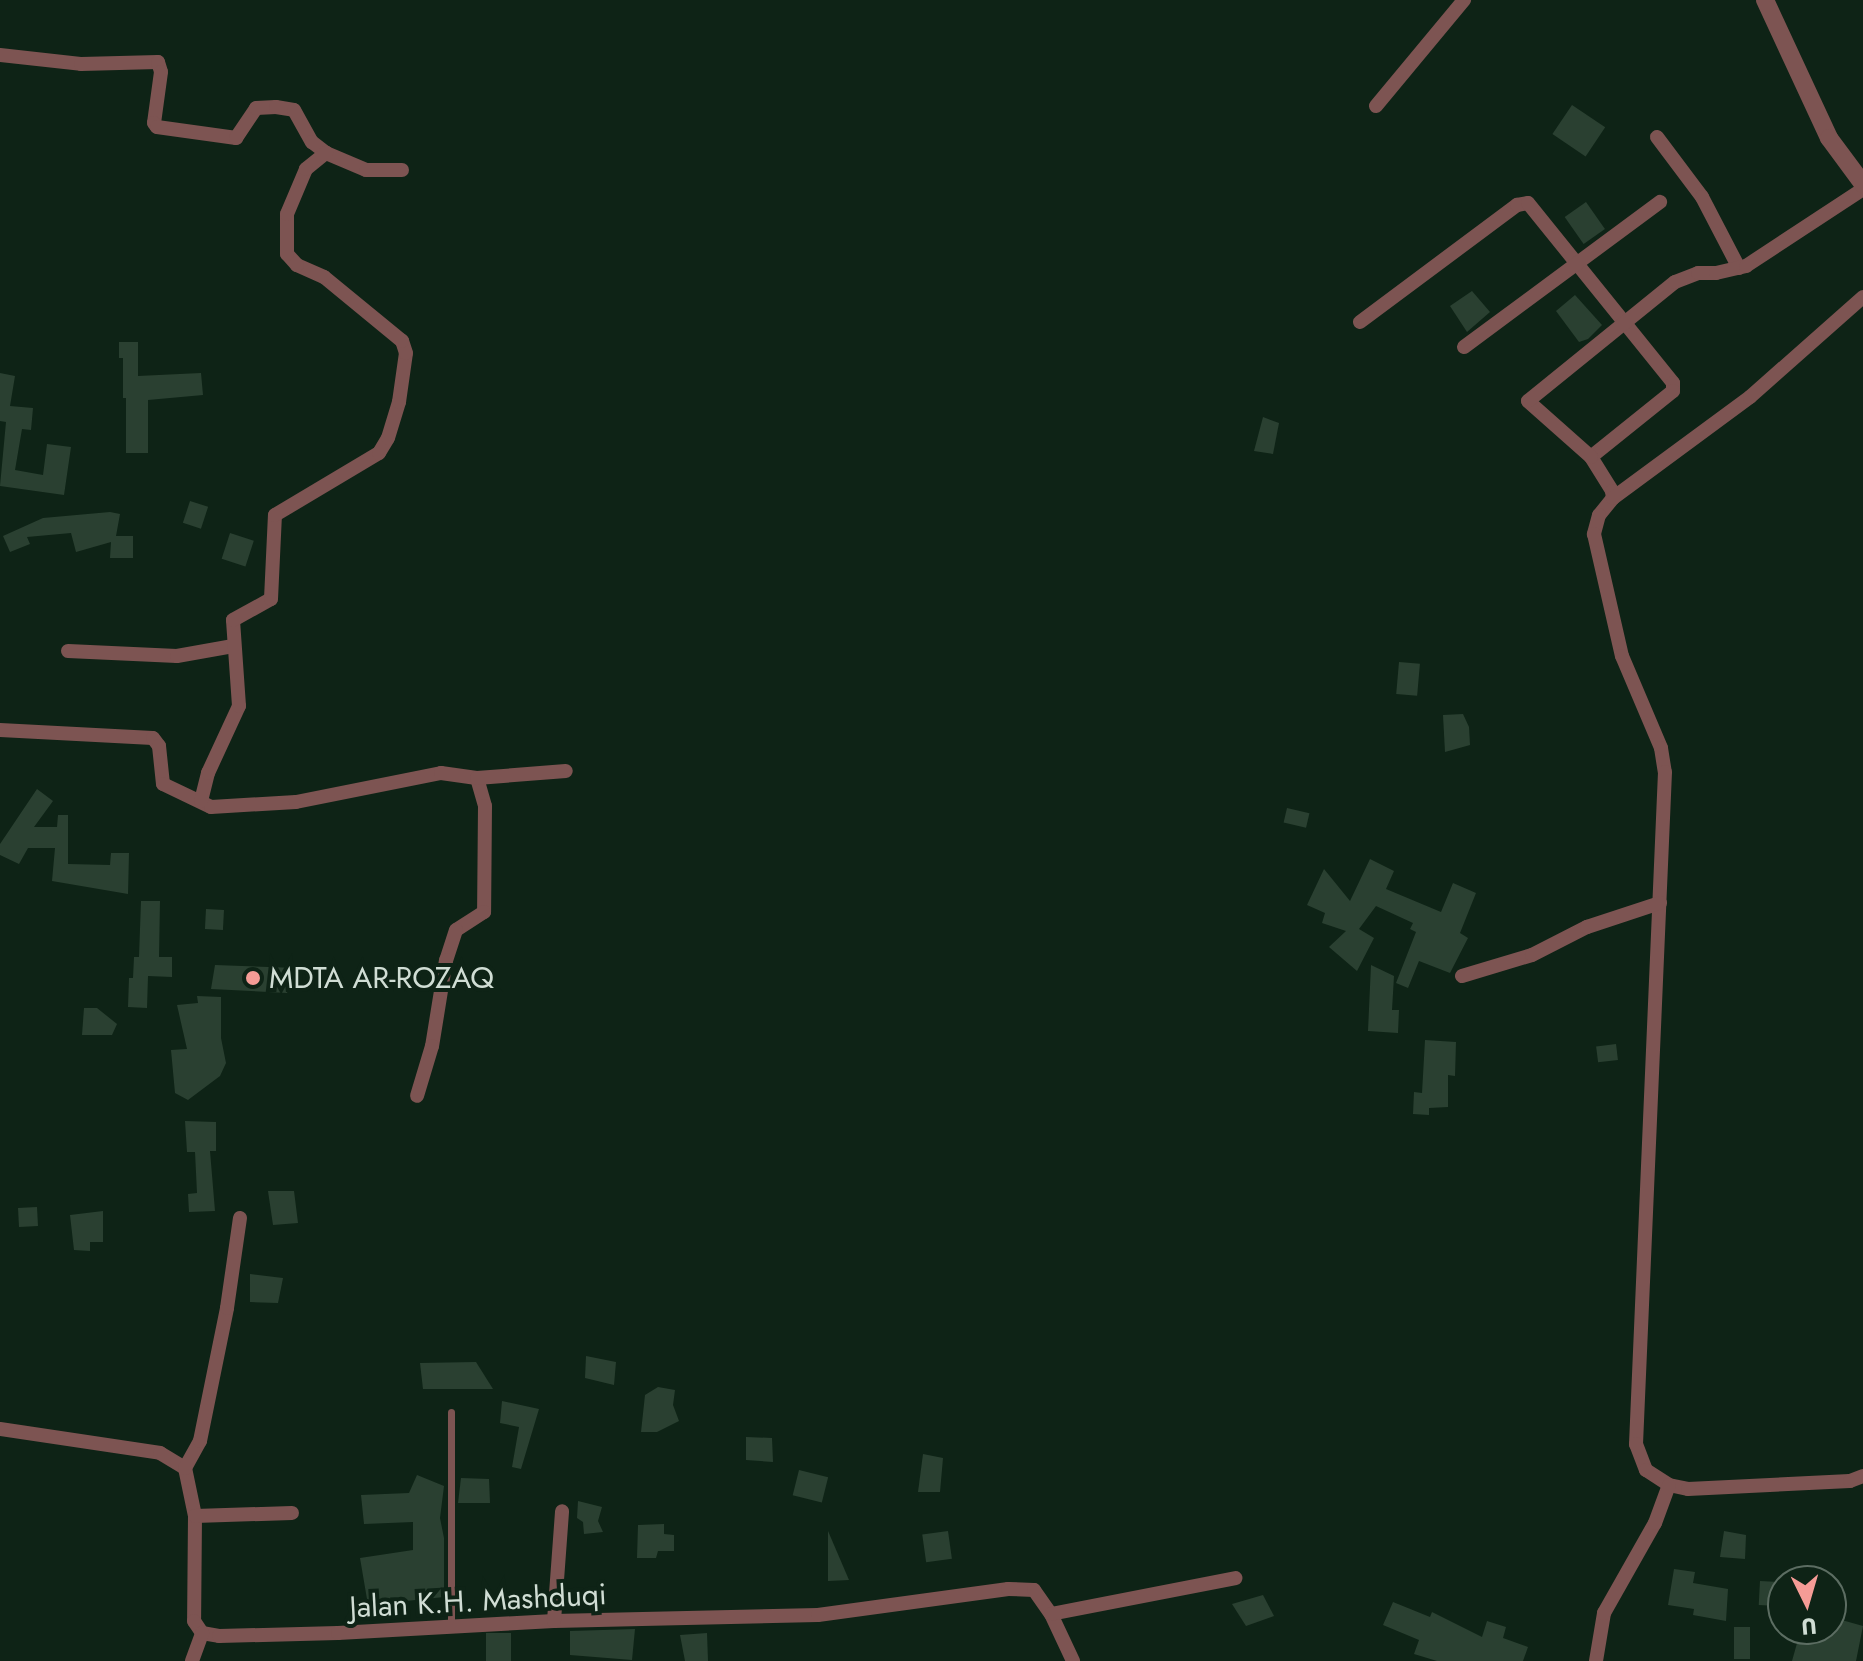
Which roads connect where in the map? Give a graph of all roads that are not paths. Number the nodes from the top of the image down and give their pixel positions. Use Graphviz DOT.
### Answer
graph roads {
  1 [pos="1464,0"];
  2 [pos="1765,0"];
  3 [pos="0,55"];
  4 [pos="1376,106"];
  5 [pos="1657,137"];
  6 [pos="326,153"];
  7 [pos="402,170"];
  8 [pos="1863,186"];
  9 [pos="1660,202"];
  10 [pos="1577,263"];
  11 [pos="1737,269"];
  12 [pos="1863,297"];
  13 [pos="1360,322"];
  14 [pos="1627,324"];
  15 [pos="1464,347"];
  16 [pos="1591,457"];
  17 [pos="1613,498"];
  18 [pos="233,646"];
  19 [pos="68,651"];
  20 [pos="0,730"];
  21 [pos="566,771"];
  22 [pos="477,778"];
  23 [pos="201,801"];
  24 [pos="1660,903"];
  25 [pos="1462,976"];
  26 [pos="417,1096"];
  27 [pos="240,1218"];
  28 [pos="451,1412"];
  29 [pos="0,1429"];
  30 [pos="185,1468"];
  31 [pos="1863,1476"];
  32 [pos="1669,1485"];
  33 [pos="562,1511"];
  34 [pos="292,1513"];
  35 [pos="195,1516"];
  36 [pos="1236,1578"];
  37 [pos="1051,1614"];
  38 [pos="554,1621"];
  39 [pos="451,1626"];
  40 [pos="202,1633"];
  41 [pos="192,1661"];
  42 [pos="1073,1661"];
  43 [pos="1596,1661"];
  1 -- 4 [label="street"];
  2 -- 8 [label="street"];
  3 -- 6 [label="street"];
  5 -- 11 [label="street"];
  6 -- 7 [label="street"];
  6 -- 18 [label="street"];
  8 -- 11 [label="street"];
  9 -- 10 [label="street"];
  10 -- 13 [label="street"];
  10 -- 14 [label="street"];
  10 -- 15 [label="street"];
  11 -- 14 [label="street"];
  12 -- 17 [label="street"];
  14 -- 16 [label="street"];
  14 -- 16 [label="street"];
  16 -- 17 [label="street"];
  17 -- 24 [label="street"];
  18 -- 19 [label="street"];
  18 -- 23 [label="street"];
  20 -- 23 [label="street"];
  21 -- 22 [label="street"];
  22 -- 23 [label="street"];
  22 -- 26 [label="street"];
  24 -- 25 [label="street"];
  24 -- 32 [label="street"];
  27 -- 30 [label="street"];
  28 -- 39 [label="lane"];
  29 -- 30 [label="street"];
  30 -- 35 [label="street"];
  31 -- 32 [label="street"];
  32 -- 43 [label="street"];
  33 -- 38 [label="street"];
  34 -- 35 [label="street"];
  35 -- 40 [label="street"];
  36 -- 37 [label="street"];
  37 -- 38 [label="street, Jalan K.H. Mashduqi"];
  37 -- 42 [label="street, Jalan K.H. Mashduqi"];
  38 -- 39 [label="street, Jalan K.H. Mashduqi"];
  39 -- 40 [label="street, Jalan K.H. Mashduqi"];
  40 -- 41 [label="street"];
}
